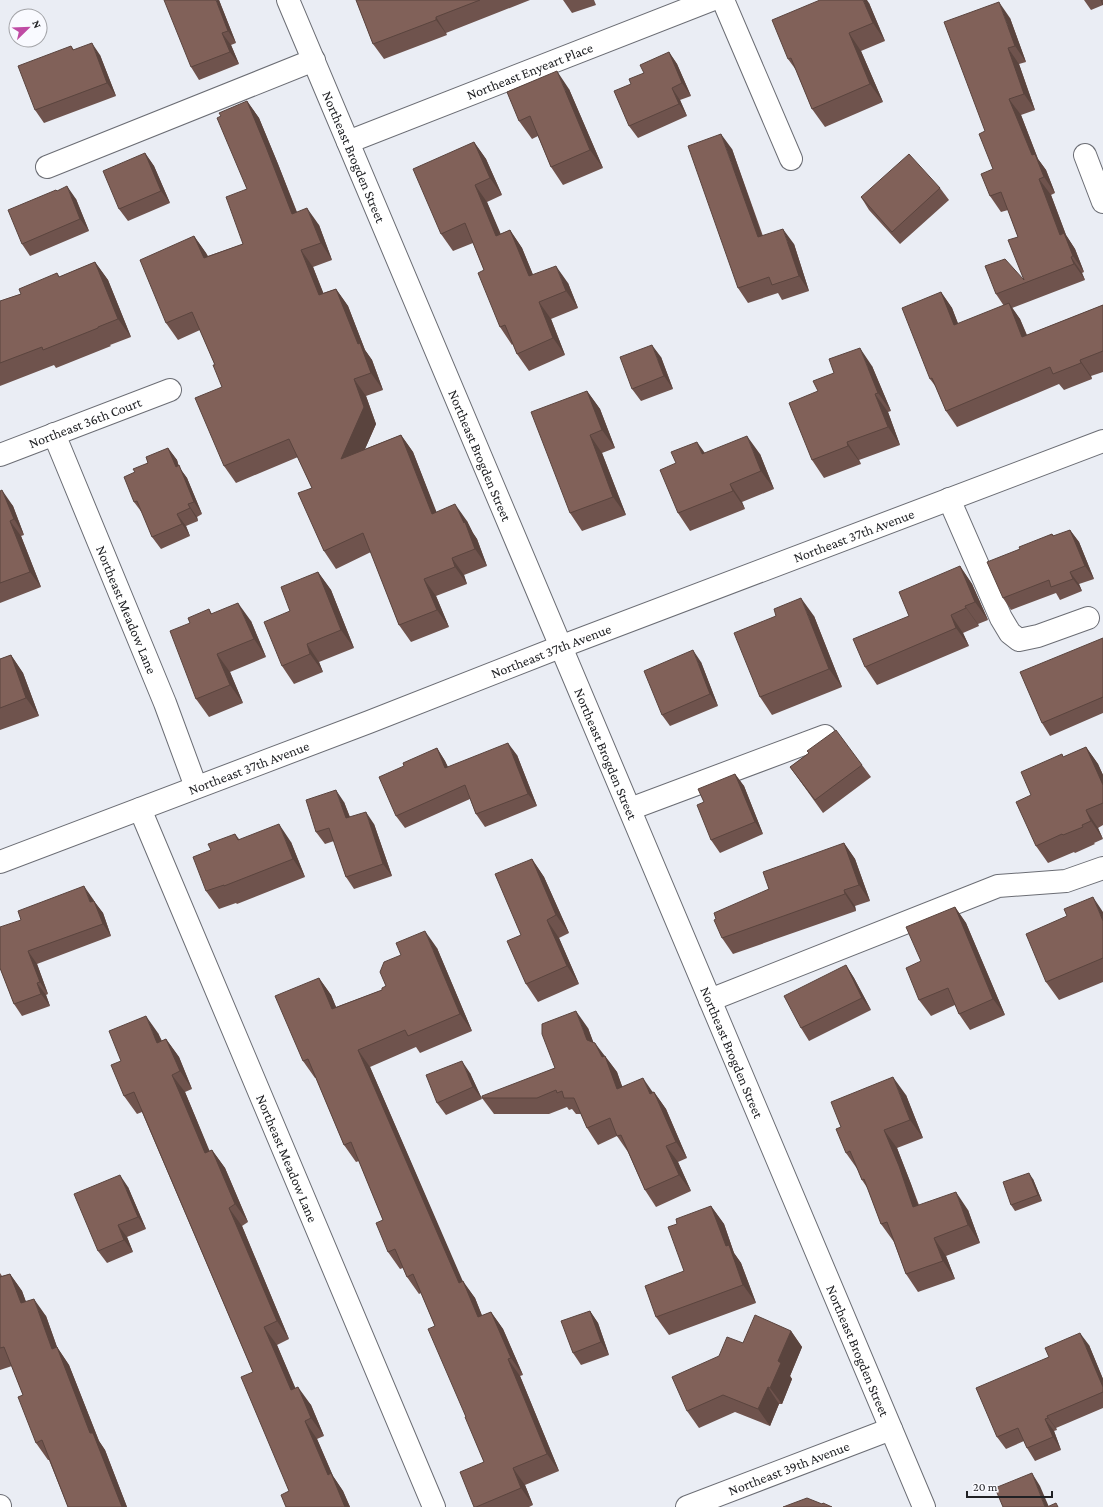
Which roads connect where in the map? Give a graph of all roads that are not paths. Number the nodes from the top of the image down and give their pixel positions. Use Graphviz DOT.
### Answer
graph roads {
  1 [pos="288,0"];
  2 [pos="711,0"];
  3 [pos="723,0"];
  4 [pos="314,60"];
  5 [pos="348,142"];
  6 [pos="1085,155"];
  7 [pos="791,159"];
  8 [pos="46,167"];
  9 [pos="1103,202"];
  10 [pos="170,390"];
  11 [pos="54,434"];
  12 [pos="1103,441"];
  13 [pos="0,455"];
  14 [pos="949,499"];
  15 [pos="1088,618"];
  16 [pos="560,646"];
  17 [pos="825,736"];
  18 [pos="196,787"];
  19 [pos="140,809"];
  20 [pos="630,809"];
  21 [pos="0,862"];
  22 [pos="1103,868"];
  23 [pos="710,1000"];
  24 [pos="891,1429"];
  25 [pos="434,1507"];
  26 [pos="687,1507"];
  27 [pos="924,1507"];
  1 -- 4 [label="street, Northeast Brogden Street"];
  2 -- 5 [label="street, Northeast Enyeart Place"];
  3 -- 7 [label="street"];
  4 -- 5 [label="street, Northeast Brogden Street"];
  4 -- 8 [label="street"];
  5 -- 16 [label="street, Northeast Brogden Street"];
  6 -- 9 [label="street"];
  10 -- 11 [label="street, Northeast 36th Court"];
  11 -- 13 [label="street, Northeast 36th Court"];
  11 -- 18 [label="street, Northeast Meadow Lane"];
  12 -- 14 [label="street, Northeast 37th Avenue"];
  14 -- 15 [label="street"];
  14 -- 16 [label="street, Northeast 37th Avenue"];
  16 -- 18 [label="street, Northeast 37th Avenue"];
  16 -- 20 [label="street, Northeast Brogden Street"];
  17 -- 20 [label="street"];
  18 -- 19 [label="street, Northeast 37th Avenue"];
  19 -- 21 [label="street, Northeast 37th Avenue"];
  19 -- 25 [label="street, Northeast Meadow Lane"];
  20 -- 23 [label="street, Northeast Brogden Street"];
  22 -- 23 [label="street"];
  23 -- 24 [label="street, Northeast Brogden Street"];
  24 -- 26 [label="street, Northeast 39th Avenue"];
  24 -- 27 [label="street, Northeast Brogden Street"];
}
